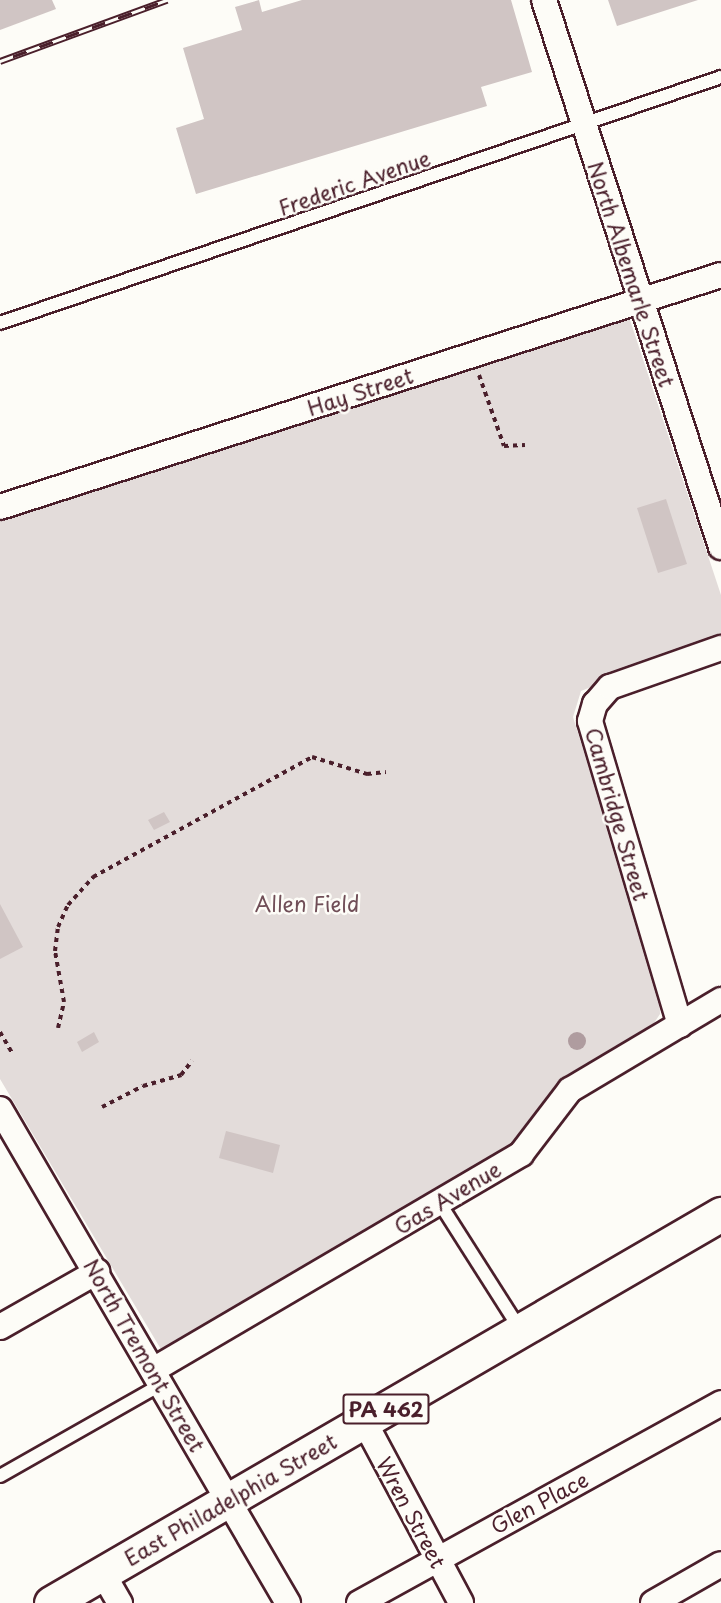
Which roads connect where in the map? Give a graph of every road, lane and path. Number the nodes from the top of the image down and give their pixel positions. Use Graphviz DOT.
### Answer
graph roads {
  1 [pos="544,0"];
  2 [pos="721,77"];
  3 [pos="584,121"];
  4 [pos="721,274"];
  5 [pos="639,300"];
  6 [pos="0,323"];
  7 [pos="479,375"];
  8 [pos="525,445"];
  9 [pos="0,507"];
  10 [pos="721,547"];
  11 [pos="721,648"];
  12 [pos="386,772"];
  13 [pos="721,1000"];
  14 [pos="680,1025"];
  15 [pos="58,1028"];
  16 [pos="0,1032"];
  17 [pos="12,1053"];
  18 [pos="192,1061"];
  19 [pos="102,1107"];
  20 [pos="0,1108"];
  21 [pos="439,1202"];
  22 [pos="721,1214"];
  23 [pos="97,1272"];
  24 [pos="0,1327"];
  25 [pos="522,1333"];
  26 [pos="157,1377"];
  27 [pos="721,1403"];
  28 [pos="364,1421"];
  29 [pos="0,1476"];
  30 [pos="229,1499"];
  31 [pos="435,1558"];
  32 [pos="721,1564"];
  33 [pos="102,1572"];
  34 [pos="51,1603"];
  35 [pos="120,1603"];
  36 [pos="288,1603"];
  37 [pos="359,1603"];
  38 [pos="461,1603"];
  39 [pos="653,1603"];
  1 -- 3 [label="street, North Albemarle Street"];
  2 -- 3 [label="lane, Frederic Avenue"];
  3 -- 5 [label="street, North Albemarle Street"];
  3 -- 6 [label="lane, Frederic Avenue"];
  4 -- 5 [label="street, Hay Street"];
  5 -- 9 [label="street, Hay Street"];
  5 -- 10 [label="street, North Albemarle Street"];
  7 -- 8 [label="path"];
  11 -- 14 [label="street, Cambridge Street"];
  12 -- 15 [label="path"];
  13 -- 14 [label="street, Gas Avenue"];
  14 -- 21 [label="street, Gas Avenue"];
  16 -- 17 [label="path"];
  18 -- 19 [label="path"];
  20 -- 23 [label="street, North Tremont Street"];
  21 -- 25 [label="lane"];
  21 -- 26 [label="street, Gas Avenue"];
  22 -- 25 [label="main road, East Philadelphia Street / PA 462"];
  23 -- 24 [label="street"];
  23 -- 26 [label="street, North Tremont Street"];
  25 -- 28 [label="main road, East Philadelphia Street / PA 462"];
  26 -- 29 [label="lane, Gas Avenue"];
  26 -- 30 [label="street, North Tremont Street"];
  27 -- 31 [label="street, Glen Place"];
  28 -- 30 [label="main road, East Philadelphia Street / PA 462"];
  28 -- 31 [label="street, Wren Street"];
  30 -- 33 [label="main road, East Philadelphia Street / PA 462"];
  30 -- 36 [label="street, North Tremont Street"];
  31 -- 37 [label="street, Glen Place"];
  31 -- 38 [label="street, Wren Street"];
  32 -- 39 [label="street"];
  33 -- 34 [label="main road, East Philadelphia Street / PA 462"];
  33 -- 35 [label="street"];
}
